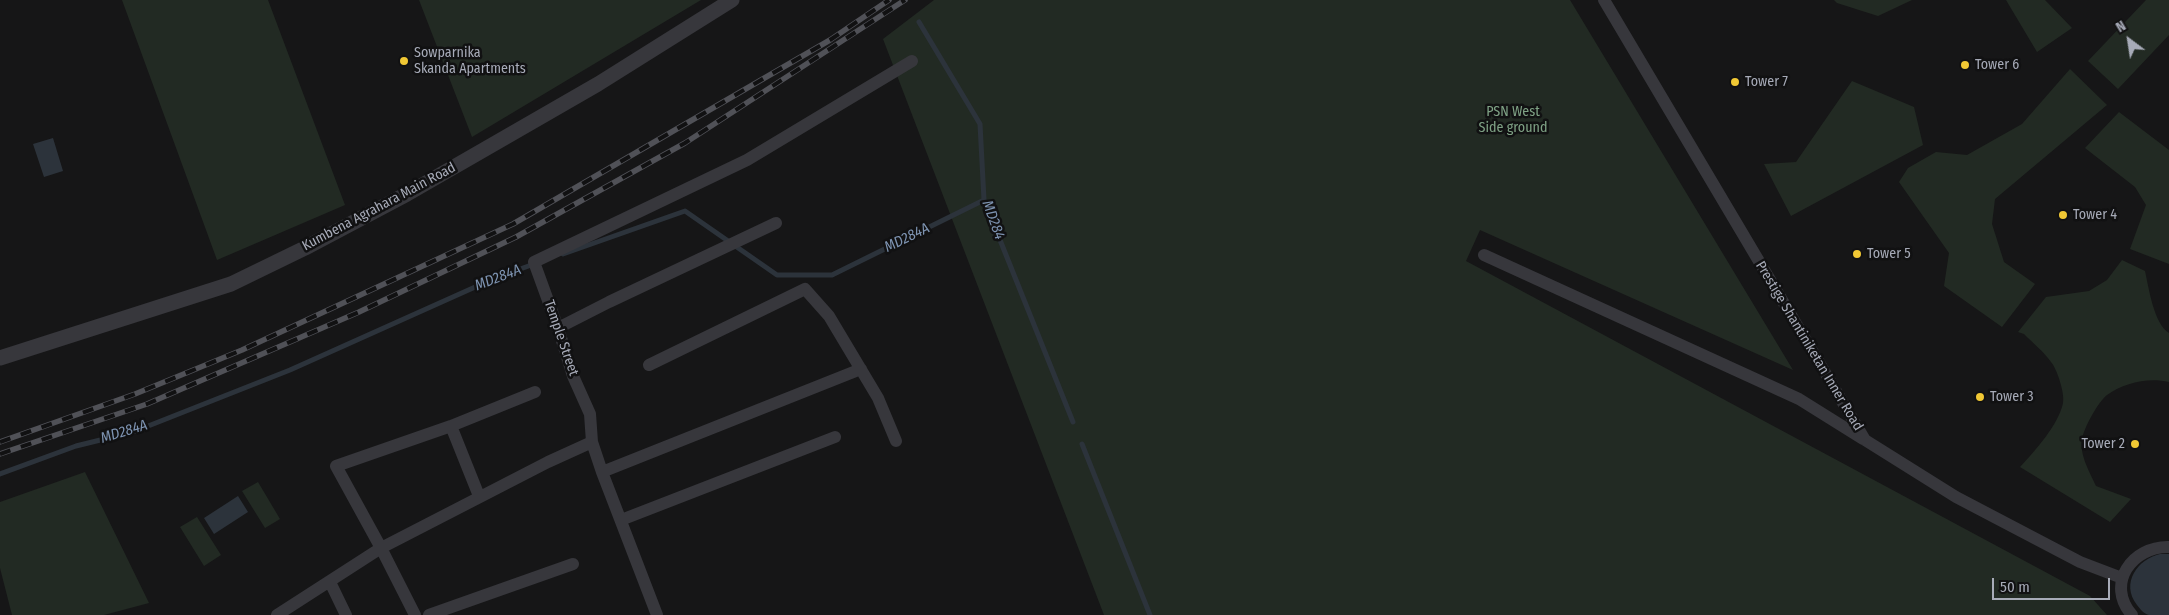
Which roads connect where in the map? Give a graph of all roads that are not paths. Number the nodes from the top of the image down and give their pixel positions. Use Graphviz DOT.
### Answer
graph roads {
  1 [pos="732,0"];
  2 [pos="1604,0"];
  3 [pos="912,61"];
  4 [pos="776,223"];
  5 [pos="1484,255"];
  6 [pos="558,328"];
  7 [pos="0,358"];
  8 [pos="649,365"];
  9 [pos="861,368"];
  10 [pos="535,392"];
  11 [pos="451,426"];
  12 [pos="835,436"];
  13 [pos="1865,440"];
  14 [pos="896,441"];
  15 [pos="592,442"];
  16 [pos="602,472"];
  17 [pos="479,496"];
  18 [pos="621,520"];
  19 [pos="2169,547"];
  20 [pos="381,548"];
  21 [pos="574,564"];
  22 [pos="2122,578"];
  23 [pos="330,582"];
  24 [pos="280,614"];
  25 [pos="346,615"];
  26 [pos="415,615"];
  27 [pos="429,615"];
  28 [pos="657,615"];
  29 [pos="2132,615"];
  1 -- 7 [label="street, Kumbena Agrahara Main Road"];
  2 -- 13 [label="street, Prestige Shantiniketan Inner Road"];
  3 -- 6 [label="street, Temple Street"];
  4 -- 6 [label="street"];
  5 -- 13 [label="street"];
  6 -- 15 [label="street, Temple Street"];
  8 -- 9 [label="street"];
  9 -- 14 [label="street"];
  9 -- 16 [label="street"];
  10 -- 11 [label="street"];
  11 -- 17 [label="street"];
  11 -- 20 [label="street"];
  12 -- 18 [label="street"];
  13 -- 22 [label="street, Prestige Shantiniketan Inner Road"];
  15 -- 16 [label="street"];
  15 -- 17 [label="street"];
  16 -- 18 [label="street"];
  17 -- 20 [label="street"];
  18 -- 28 [label="street"];
  19 -- 22 [label="street"];
  20 -- 23 [label="street"];
  20 -- 26 [label="street"];
  21 -- 27 [label="street"];
  22 -- 29 [label="street"];
  23 -- 24 [label="street"];
  23 -- 25 [label="street"];
}
